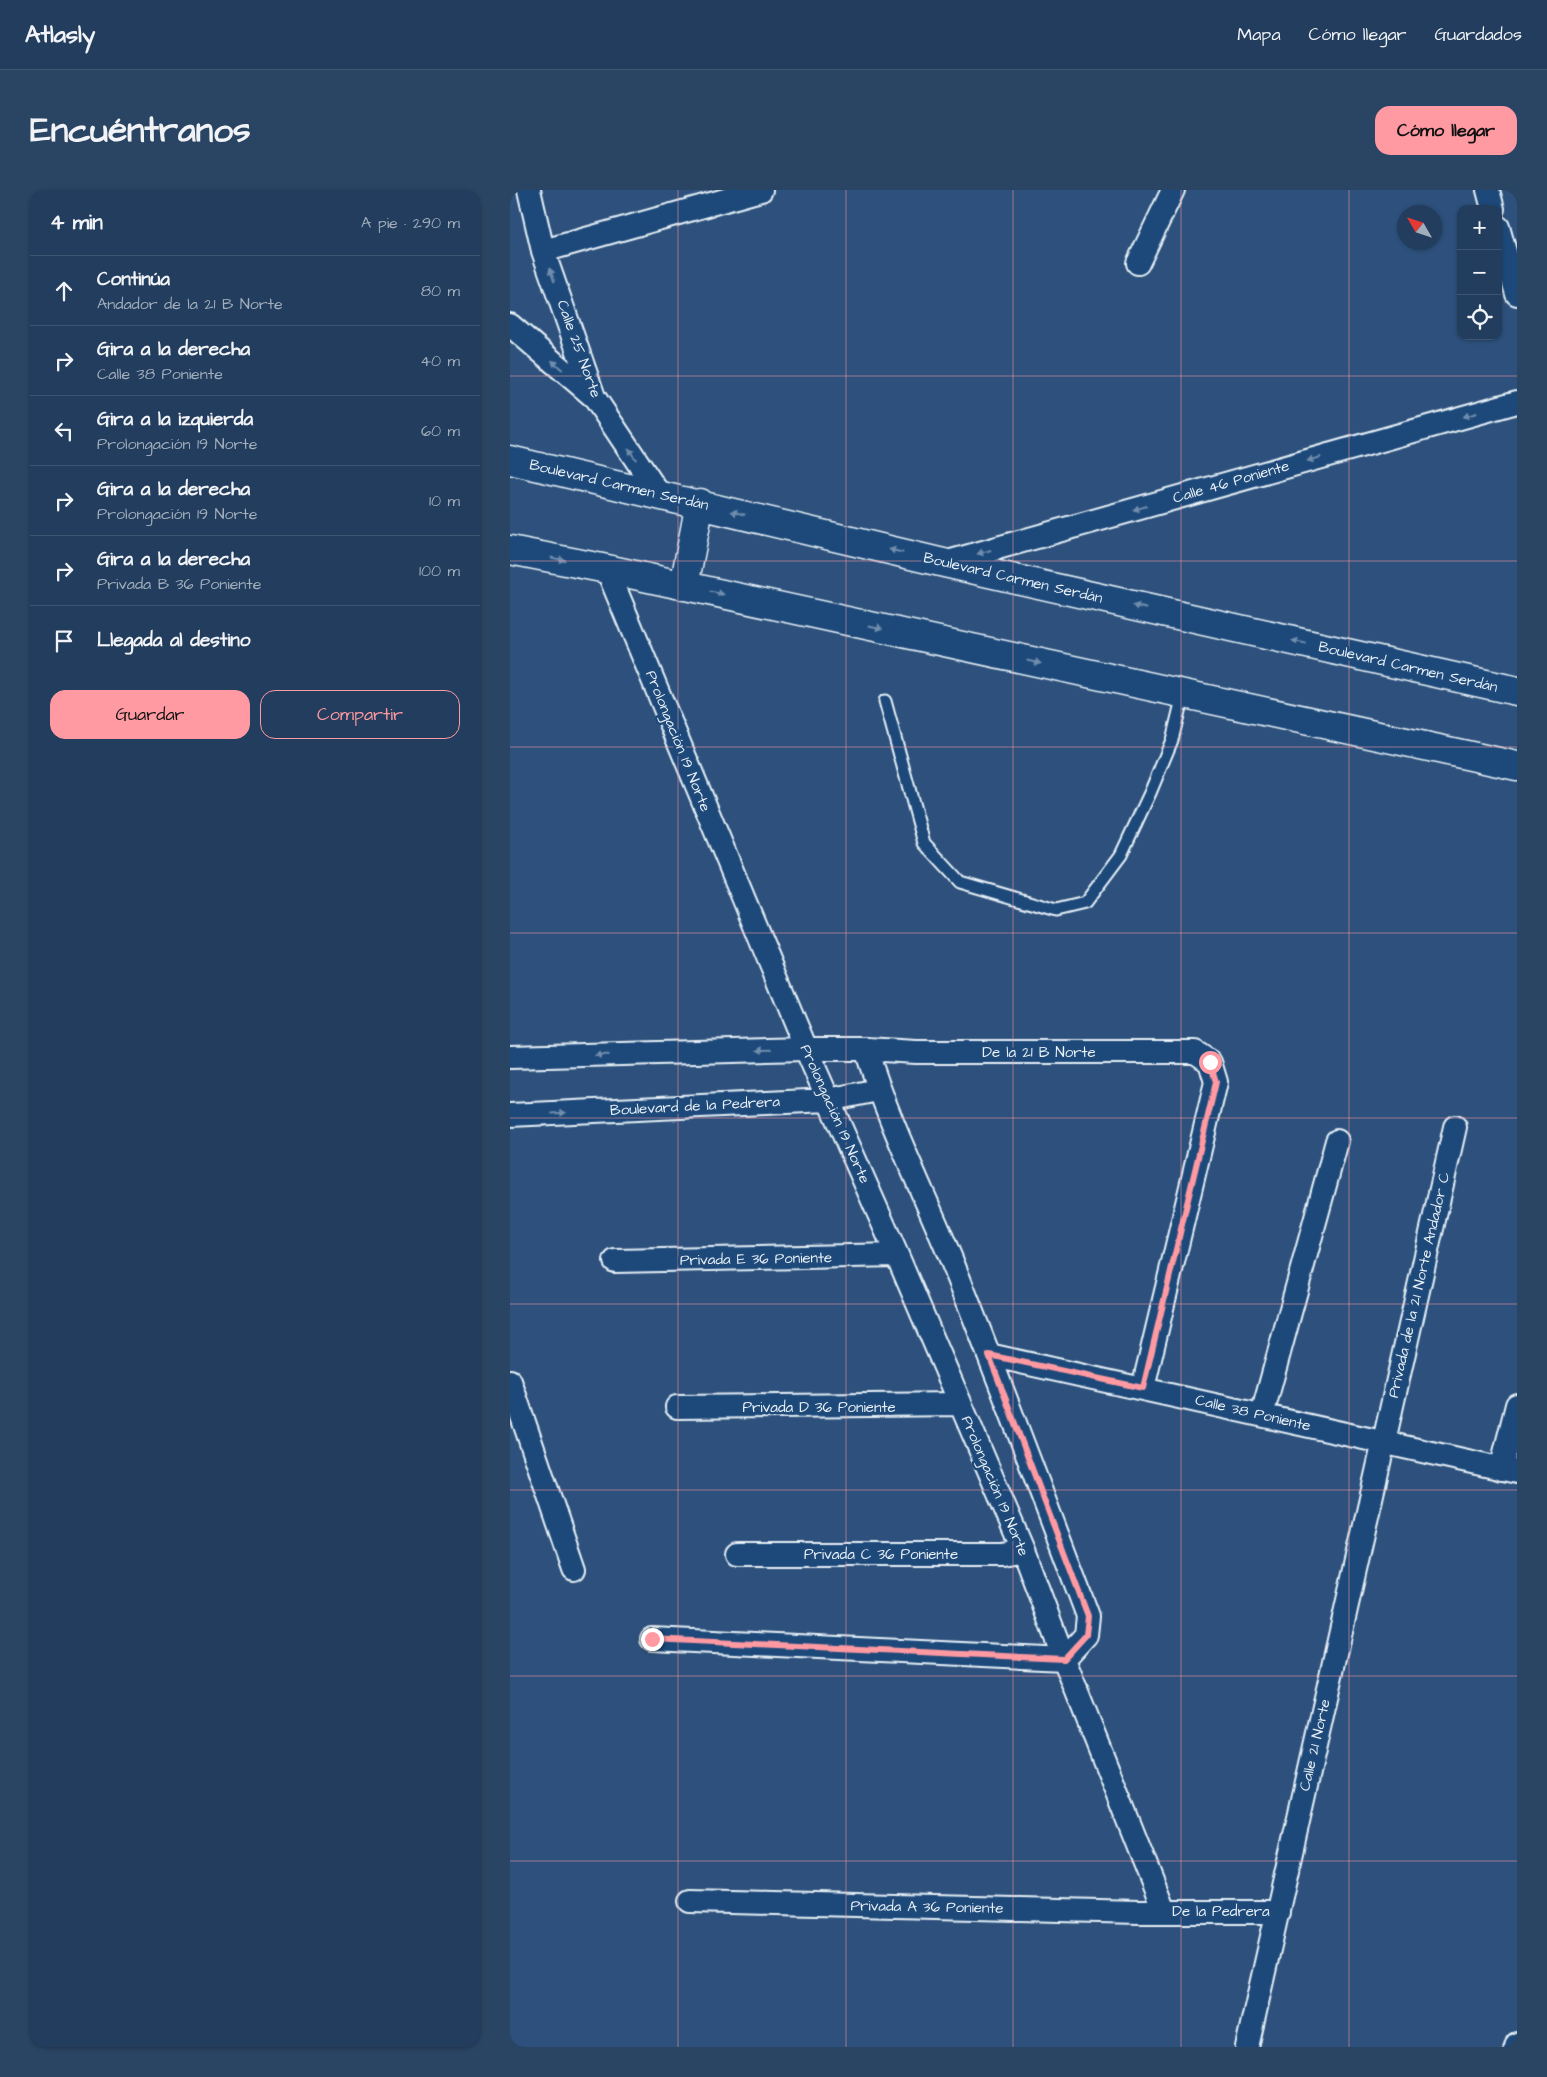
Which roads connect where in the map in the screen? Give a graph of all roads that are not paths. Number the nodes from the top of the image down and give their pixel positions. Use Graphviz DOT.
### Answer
graph roads {
  1 [pos="529,190"];
  2 [pos="761,190"];
  3 [pos="1173,190"];
  4 [pos="1488,190"];
  5 [pos="1492,205"];
  6 [pos="1502,241"];
  7 [pos="543,251"];
  8 [pos="1138,263"];
  9 [pos="1517,294"];
  10 [pos="510,325"];
  11 [pos="594,397"];
  12 [pos="1517,402"];
  13 [pos="510,460"];
  14 [pos="659,494"];
  15 [pos="700,503"];
  16 [pos="510,550"];
  17 [pos="944,563"];
  18 [pos="607,569"];
  19 [pos="684,586"];
  20 [pos="1517,691"];
  21 [pos="1183,694"];
  22 [pos="885,701"];
  23 [pos="1517,766"];
  24 [pos="806,1049"];
  25 [pos="866,1049"];
  26 [pos="510,1057"];
  27 [pos="878,1090"];
  28 [pos="828,1100"];
  29 [pos="510,1115"];
  30 [pos="1455,1127"];
  31 [pos="1337,1142"];
  32 [pos="897,1255"];
  33 [pos="615,1261"];
  34 [pos="989,1355"];
  35 [pos="510,1381"];
  36 [pos="1143,1388"];
  37 [pos="960,1404"];
  38 [pos="1517,1405"];
  39 [pos="677,1408"];
  40 [pos="1262,1415"];
  41 [pos="1384,1442"];
  42 [pos="1509,1470"];
  43 [pos="1023,1550"];
  44 [pos="738,1554"];
  45 [pos="574,1569"];
  46 [pos="652,1639"];
  47 [pos="1064,1659"];
  48 [pos="690,1901"];
  49 [pos="1164,1911"];
  50 [pos="1278,1912"];
  51 [pos="1247,2047"];
  1 -- 7 [label="street, Calle 25 Norte"];
  2 -- 7 [label="street"];
  3 -- 8 [label="street"];
  4 -- 5 [label="street"];
  6 -- 9 [label="street"];
  11 -- 7 [label="street, Calle 25 Norte, one-way"];
  11 -- 10 [label="street, one-way"];
  14 -- 11 [label="street, Calle 25 Norte, one-way"];
  12 -- 17 [label="street, Calle 46 Poniente, one-way"];
  13 -- 14 [label="main road, Boulevard Carmen Serdán"];
  14 -- 15 [label="main road, Boulevard Carmen Serdán"];
  17 -- 15 [label="main road, Boulevard Carmen Serdán, one-way"];
  15 -- 19 [label="main road"];
  16 -- 18 [label="main road, one-way"];
  20 -- 17 [label="main road, Boulevard Carmen Serdán, one-way"];
  18 -- 19 [label="main road"];
  18 -- 24 [label="street, Prolongación 19 Norte"];
  19 -- 21 [label="main road, one-way"];
  21 -- 22 [label="lane"];
  21 -- 23 [label="main road"];
  24 -- 25 [label="street"];
  24 -- 26 [label="street, one-way"];
  24 -- 28 [label="street, Prolongación 19 Norte"];
  25 -- 27 [label="street"];
  25 -- 36 [label="street, De la 21 B Norte"];
  27 -- 28 [label="street, Boulevard de la Pedrera"];
  27 -- 34 [label="street"];
  29 -- 28 [label="street, Boulevard de la Pedrera, one-way"];
  28 -- 32 [label="street, Prolongación 19 Norte"];
  30 -- 41 [label="street, Privada de la 21 Norte Andador C"];
  31 -- 40 [label="street"];
  32 -- 33 [label="street, Privada E 36 Poniente"];
  32 -- 37 [label="street, Prolongación 19 Norte"];
  34 -- 36 [label="street, Calle 38 Poniente"];
  34 -- 47 [label="street"];
  35 -- 45 [label="street"];
  36 -- 40 [label="street, Calle 38 Poniente"];
  37 -- 39 [label="street, Privada D 36 Poniente"];
  37 -- 43 [label="street, Prolongación 19 Norte"];
  38 -- 42 [label="street"];
  40 -- 41 [label="street, Calle 38 Poniente"];
  41 -- 42 [label="street, Calle 38 Poniente"];
  41 -- 50 [label="street, Calle 21 Norte"];
  43 -- 44 [label="street, Privada C 36 Poniente"];
  43 -- 47 [label="street, Prolongación 19 Norte"];
  46 -- 47 [label="street"];
  47 -- 49 [label="street, Prolongación 19 Norte"];
  48 -- 49 [label="street, Privada A 36 Poniente"];
  49 -- 50 [label="street, De la Pedrera"];
  50 -- 51 [label="street, Calle 21 Norte"];
}
